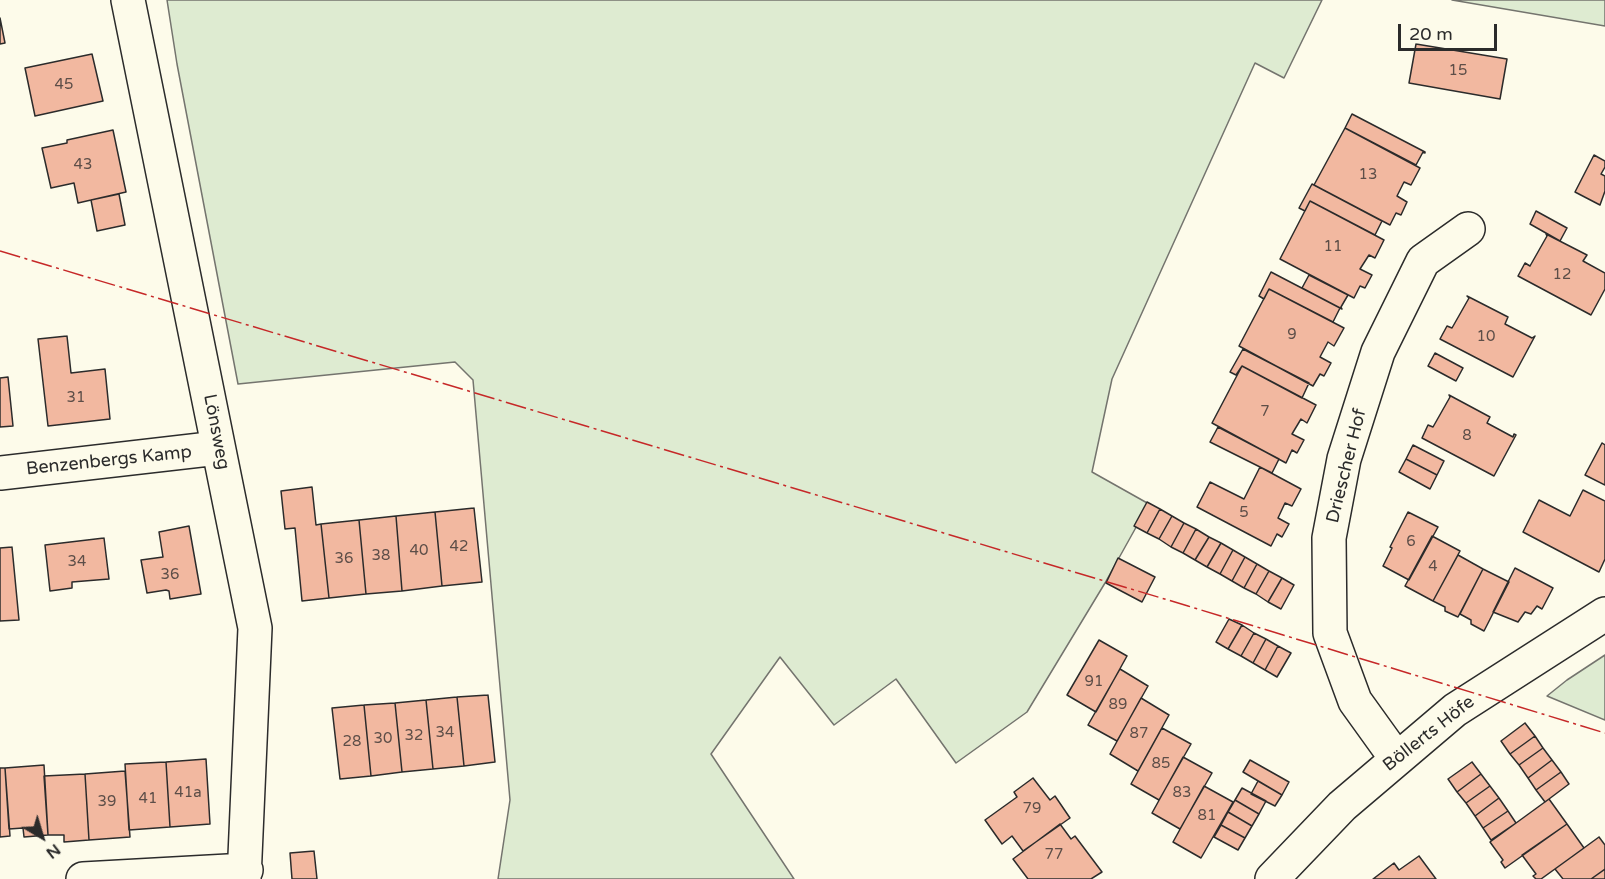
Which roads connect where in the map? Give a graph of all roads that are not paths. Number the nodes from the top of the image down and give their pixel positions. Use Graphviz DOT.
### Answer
graph roads {
  1 [pos="128,0"];
  2 [pos="1468,229"];
  3 [pos="218,448"];
  4 [pos="0,473"];
  5 [pos="1605,614"];
  6 [pos="1396,758"];
  7 [pos="245,874"];
  8 [pos="83,879"];
  9 [pos="1272,879"];
  1 -- 3 [label="street, Lönsweg"];
  2 -- 6 [label="street, Driescher Hof"];
  3 -- 4 [label="street, Benzenbergs Kamp"];
  3 -- 7 [label="street, Lönsweg"];
  5 -- 6 [label="street, Böllerts Höfe"];
  6 -- 9 [label="street, Böllerts Höfe"];
  7 -- 8 [label="street, Lönsweg"];
}
